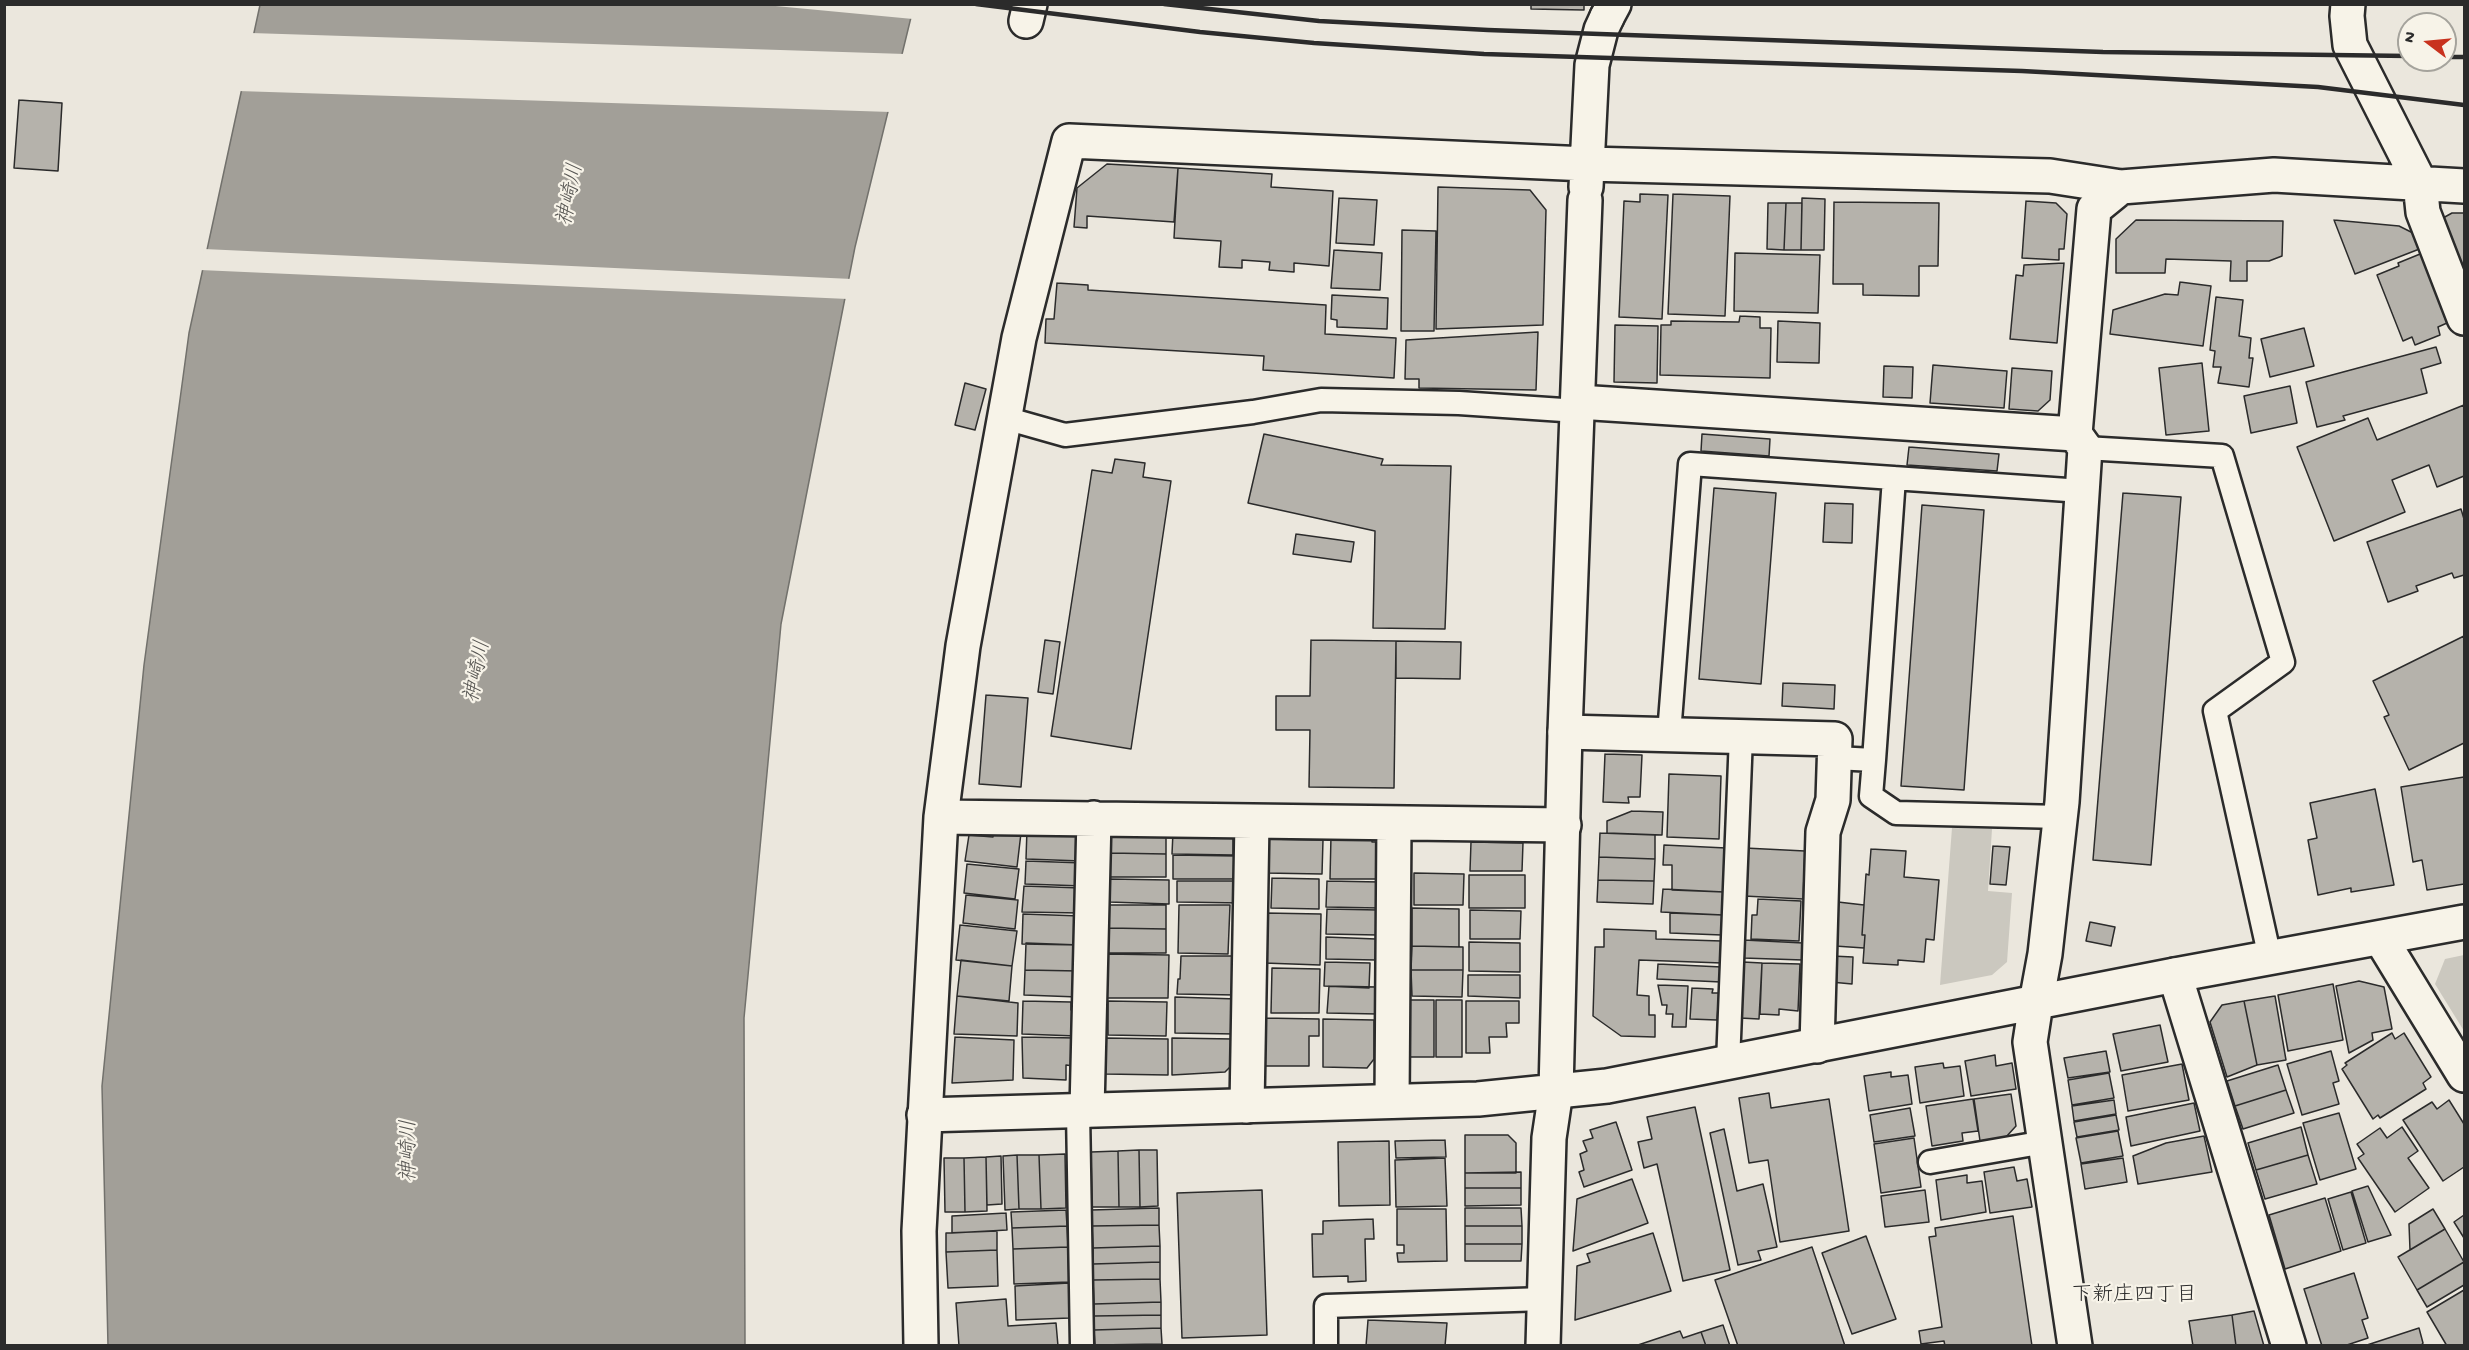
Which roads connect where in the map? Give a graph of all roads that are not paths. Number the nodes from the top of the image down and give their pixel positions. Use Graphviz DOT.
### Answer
graph roads {
  1 [pos="2348,4"];
  2 [pos="1610,11"];
  3 [pos="1587,164"];
  4 [pos="2420,183"];
  5 [pos="2464,186"];
  6 [pos="2121,187"];
  7 [pos="2464,318"];
  8 [pos="1578,407"];
  9 [pos="1005,418"];
  10 [pos="2080,441"];
  11 [pos="1894,478"];
  12 [pos="2082,491"];
  13 [pos="1565,732"];
  14 [pos="1669,734"];
  15 [pos="1741,736"];
  16 [pos="1835,758"];
  17 [pos="1874,760"];
  18 [pos="941,817"];
  19 [pos="1094,818"];
  20 [pos="2061,818"];
  21 [pos="1252,821"];
  22 [pos="1394,823"];
  23 [pos="1564,825"];
  24 [pos="2464,922"];
  25 [pos="2381,939"];
  26 [pos="2270,958"];
  27 [pos="2175,975"];
  28 [pos="2036,1003"];
  29 [pos="1817,1046"];
  30 [pos="1728,1063"];
  31 [pos="2464,1075"];
  32 [pos="1556,1091"];
  33 [pos="1392,1101"];
  34 [pos="1247,1106"];
  35 [pos="1082,1110"];
  36 [pos="924,1115"];
  37 [pos="2045,1142"];
  38 [pos="1930,1162"];
  39 [pos="1545,1299"];
  40 [pos="921,1346"];
  41 [pos="1082,1346"];
  42 [pos="1326,1346"];
  43 [pos="1543,1346"];
  44 [pos="2074,1346"];
  45 [pos="2289,1346"];
  1 -- 4 [label="street"];
  2 -- 3 [label="street"];
  3 -- 6 [label="street"];
  3 -- 8 [label="street"];
  3 -- 9 [label="street"];
  4 -- 5 [label="street"];
  4 -- 6 [label="street"];
  4 -- 7 [label="street"];
  6 -- 10 [label="street"];
  8 -- 9 [label="lane"];
  8 -- 10 [label="street"];
  8 -- 13 [label="street"];
  9 -- 18 [label="street"];
  10 -- 12 [label="street"];
  10 -- 26 [label="lane"];
  11 -- 12 [label="lane"];
  11 -- 14 [label="lane"];
  11 -- 17 [label="lane"];
  12 -- 20 [label="street"];
  13 -- 14 [label="street"];
  13 -- 23 [label="street"];
  14 -- 15 [label="street"];
  15 -- 16 [label="street"];
  15 -- 30 [label="lane"];
  16 -- 17 [label="lane"];
  16 -- 29 [label="street"];
  17 -- 20 [label="lane"];
  18 -- 19 [label="street"];
  18 -- 36 [label="street"];
  19 -- 21 [label="street"];
  19 -- 35 [label="street"];
  20 -- 28 [label="street"];
  21 -- 22 [label="street"];
  21 -- 34 [label="street"];
  22 -- 23 [label="street"];
  22 -- 33 [label="street"];
  23 -- 32 [label="street"];
  24 -- 25 [label="street"];
  25 -- 26 [label="street"];
  25 -- 31 [label="street"];
  26 -- 27 [label="street"];
  27 -- 28 [label="street"];
  27 -- 45 [label="street"];
  28 -- 29 [label="street"];
  28 -- 37 [label="street"];
  29 -- 30 [label="street"];
  30 -- 32 [label="street"];
  32 -- 33 [label="street"];
  32 -- 39 [label="street"];
  33 -- 34 [label="street"];
  34 -- 35 [label="street"];
  35 -- 36 [label="street"];
  35 -- 41 [label="lane"];
  36 -- 40 [label="street"];
  37 -- 38 [label="lane"];
  37 -- 44 [label="street"];
  39 -- 42 [label="lane"];
  39 -- 43 [label="street"];
}
